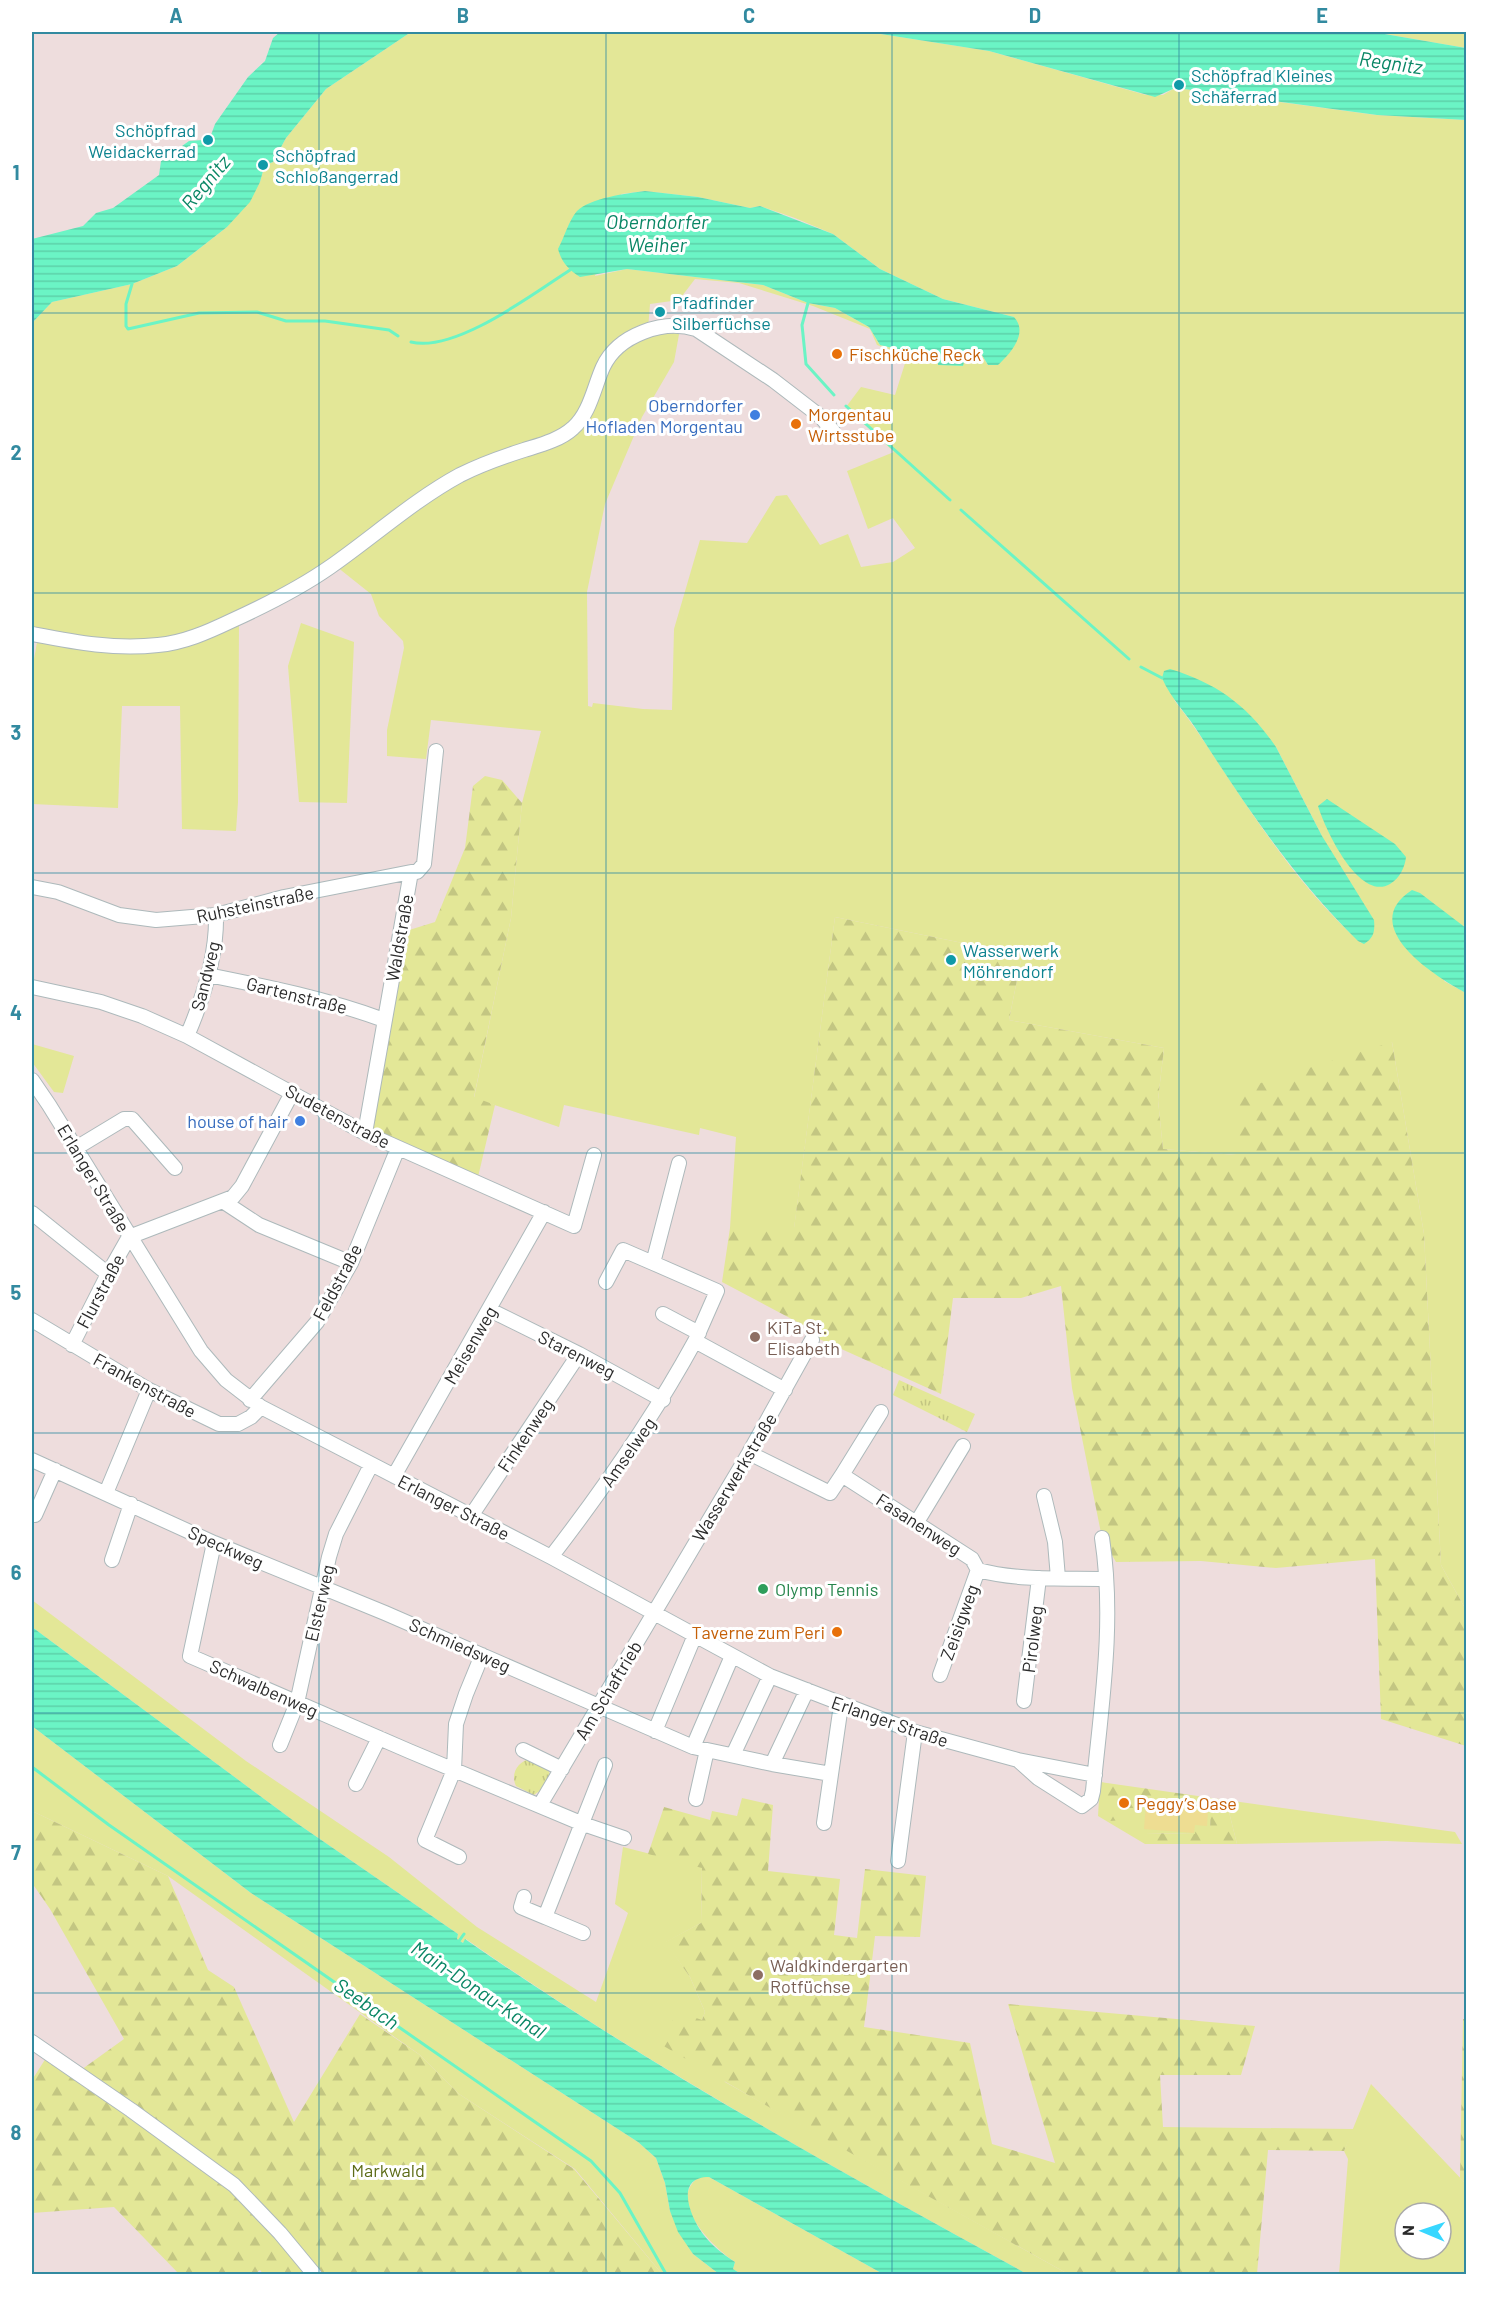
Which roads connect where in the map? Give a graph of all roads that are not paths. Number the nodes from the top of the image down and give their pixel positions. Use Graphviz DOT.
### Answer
graph roads {
  1 [pos="833,431"];
  2 [pos="32,634"];
  3 [pos="436,751"];
  4 [pos="411,872"];
  5 [pos="32,888"];
  6 [pos="216,915"];
  7 [pos="208,975"];
  8 [pos="32,987"];
  9 [pos="384,1020"];
  10 [pos="187,1036"];
  11 [pos="32,1080"];
  12 [pos="292,1093"];
  13 [pos="365,1133"];
  14 [pos="76,1148"];
  15 [pos="398,1148"];
  16 [pos="594,1155"];
  17 [pos="679,1163"];
  18 [pos="176,1168"];
  19 [pos="224,1202"];
  20 [pos="544,1212"];
  21 [pos="32,1213"];
  22 [pos="129,1237"];
  23 [pos="351,1263"];
  24 [pos="652,1263"];
  25 [pos="108,1274"];
  26 [pos="606,1282"];
  27 [pos="490,1310"];
  28 [pos="663,1314"];
  29 [pos="32,1320"];
  30 [pos="697,1337"];
  31 [pos="812,1340"];
  32 [pos="72,1345"];
  33 [pos="579,1354"];
  34 [pos="149,1390"];
  35 [pos="785,1390"];
  36 [pos="663,1400"];
  37 [pos="255,1403"];
  38 [pos="881,1412"];
  39 [pos="963,1446"];
  40 [pos="748,1454"];
  41 [pos="32,1460"];
  42 [pos="371,1465"];
  43 [pos="55,1470"];
  44 [pos="842,1475"];
  45 [pos="394,1476"];
  46 [pos="106,1493"];
  47 [pos="1044,1496"];
  48 [pos="131,1504"];
  49 [pos="35,1515"];
  50 [pos="471,1516"];
  51 [pos="917,1522"];
  52 [pos="1102,1538"];
  53 [pos="214,1543"];
  54 [pos="551,1557"];
  55 [pos="112,1560"];
  56 [pos="978,1570"];
  57 [pos="1039,1578"];
  58 [pos="1058,1578"];
  59 [pos="1106,1579"];
  60 [pos="321,1588"];
  61 [pos="655,1613"];
  62 [pos="694,1635"];
  63 [pos="482,1655"];
  64 [pos="732,1656"];
  65 [pos="940,1675"];
  66 [pos="771,1676"];
  67 [pos="807,1690"];
  68 [pos="1024,1701"];
  69 [pos="297,1703"];
  70 [pos="841,1705"];
  71 [pos="597,1706"];
  72 [pos="655,1731"];
  73 [pos="915,1732"];
  74 [pos="379,1738"];
  75 [pos="279,1745"];
  76 [pos="700,1748"];
  77 [pos="523,1750"];
  78 [pos="733,1755"];
  79 [pos="1018,1760"];
  80 [pos="772,1764"];
  81 [pos="605,1765"];
  82 [pos="562,1769"];
  83 [pos="454,1770"];
  84 [pos="831,1774"];
  85 [pos="1095,1775"];
  86 [pos="356,1784"];
  87 [pos="696,1799"];
  88 [pos="540,1805"];
  89 [pos="824,1823"];
  90 [pos="583,1824"];
  91 [pos="624,1838"];
  92 [pos="459,1857"];
  93 [pos="898,1861"];
  94 [pos="524,1897"];
  95 [pos="545,1917"];
  96 [pos="583,1933"];
  97 [pos="32,2042"];
  98 [pos="314,2274"];
  1 -- 2 [label="street"];
  3 -- 4 [label="street, Waldstraße"];
  4 -- 6 [label="street, Ruhsteinstraße"];
  4 -- 9 [label="street, Waldstraße"];
  5 -- 6 [label="street, Ruhsteinstraße"];
  6 -- 7 [label="street, Sandweg"];
  7 -- 9 [label="street, Gartenstraße"];
  7 -- 10 [label="street, Sandweg"];
  8 -- 10 [label="street, Sudetenstraße"];
  9 -- 13 [label="street, Waldstraße"];
  10 -- 12 [label="street, Sudetenstraße"];
  11 -- 14 [label="street, Erlanger Straße"];
  12 -- 13 [label="street, Sudetenstraße"];
  12 -- 19 [label="street"];
  13 -- 15 [label="street, Sudetenstraße"];
  14 -- 18 [label="street"];
  14 -- 22 [label="street, Erlanger Straße"];
  15 -- 20 [label="street, Sudetenstraße"];
  15 -- 23 [label="street, Feldstraße"];
  16 -- 20 [label="street, Sudetenstraße"];
  17 -- 24 [label="street"];
  19 -- 22 [label="street"];
  19 -- 23 [label="street"];
  20 -- 27 [label="street, Meisenweg"];
  21 -- 25 [label="street"];
  22 -- 25 [label="street, Flurstraße"];
  22 -- 37 [label="street, Erlanger Straße"];
  23 -- 37 [label="street, Feldstraße"];
  24 -- 26 [label="street, Amselweg"];
  24 -- 30 [label="street, Amselweg"];
  25 -- 32 [label="street, Flurstraße"];
  27 -- 33 [label="street, Starenweg"];
  27 -- 45 [label="street, Meisenweg"];
  28 -- 30 [label="street"];
  29 -- 32 [label="street, Frankenstraße"];
  30 -- 35 [label="street"];
  30 -- 36 [label="street, Amselweg"];
  31 -- 35 [label="street, Wasserwerkstraße"];
  32 -- 34 [label="street, Frankenstraße"];
  33 -- 36 [label="street, Starenweg"];
  33 -- 50 [label="street, Finkenweg"];
  34 -- 37 [label="street, Frankenstraße"];
  34 -- 46 [label="street"];
  35 -- 40 [label="street, Wasserwerkstraße"];
  36 -- 54 [label="street, Amselweg"];
  37 -- 42 [label="street, Erlanger Straße"];
  38 -- 44 [label="street"];
  39 -- 51 [label="street"];
  40 -- 44 [label="street"];
  40 -- 61 [label="street, Wasserwerkstraße"];
  41 -- 43 [label="street, Speckweg"];
  42 -- 45 [label="street, Erlanger Straße"];
  42 -- 60 [label="street, Elsterweg"];
  43 -- 46 [label="street, Speckweg"];
  43 -- 49 [label="street"];
  44 -- 51 [label="street, Fasanenweg"];
  45 -- 50 [label="street, Erlanger Straße"];
  46 -- 48 [label="street, Speckweg"];
  47 -- 58 [label="street"];
  48 -- 53 [label="street, Speckweg"];
  48 -- 55 [label="street"];
  50 -- 54 [label="street, Erlanger Straße"];
  51 -- 56 [label="street, Fasanenweg"];
  52 -- 59 [label="street"];
  53 -- 60 [label="street, Speckweg"];
  53 -- 69 [label="street, Schwalbenweg"];
  54 -- 61 [label="street, Erlanger Straße"];
  56 -- 57 [label="street, Fasanenweg"];
  56 -- 65 [label="street, Zeisigweg"];
  57 -- 58 [label="street, Fasanenweg"];
  57 -- 68 [label="street, Pirolweg"];
  58 -- 59 [label="street, Fasanenweg"];
  59 -- 85 [label="street"];
  60 -- 63 [label="street, Schmiedsweg"];
  60 -- 69 [label="street, Elsterweg"];
  61 -- 62 [label="street, Erlanger Straße"];
  61 -- 71 [label="street, Am Schaftrieb"];
  62 -- 64 [label="street, Erlanger Straße"];
  62 -- 72 [label="street"];
  63 -- 71 [label="street, Schmiedsweg"];
  63 -- 83 [label="street"];
  64 -- 66 [label="street, Erlanger Straße"];
  64 -- 76 [label="street"];
  66 -- 67 [label="street, Erlanger Straße"];
  66 -- 78 [label="street"];
  67 -- 70 [label="street, Erlanger Straße"];
  67 -- 80 [label="street"];
  69 -- 74 [label="street, Schwalbenweg"];
  69 -- 75 [label="street, Elsterweg"];
  70 -- 73 [label="street, Erlanger Straße"];
  70 -- 84 [label="street"];
  71 -- 72 [label="street, Schmiedsweg"];
  71 -- 82 [label="street, Am Schaftrieb"];
  72 -- 76 [label="street, Schmiedsweg"];
  73 -- 79 [label="street, Erlanger Straße"];
  73 -- 93 [label="street"];
  74 -- 83 [label="street, Schwalbenweg"];
  74 -- 86 [label="street"];
  76 -- 78 [label="street, Schmiedsweg"];
  76 -- 87 [label="street"];
  77 -- 82 [label="street"];
  78 -- 80 [label="street, Schmiedsweg"];
  79 -- 85 [label="street, Erlanger Straße"];
  79 -- 85 [label="street, Erlanger Straße"];
  80 -- 84 [label="street, Schmiedsweg"];
  81 -- 90 [label="street"];
  82 -- 88 [label="street, Am Schaftrieb"];
  83 -- 88 [label="street, Schwalbenweg"];
  83 -- 92 [label="street"];
  84 -- 89 [label="street"];
  88 -- 90 [label="street, Schwalbenweg"];
  90 -- 91 [label="street, Schwalbenweg"];
  90 -- 95 [label="street"];
  94 -- 95 [label="street"];
  95 -- 96 [label="street"];
  97 -- 98 [label="street"];
}
